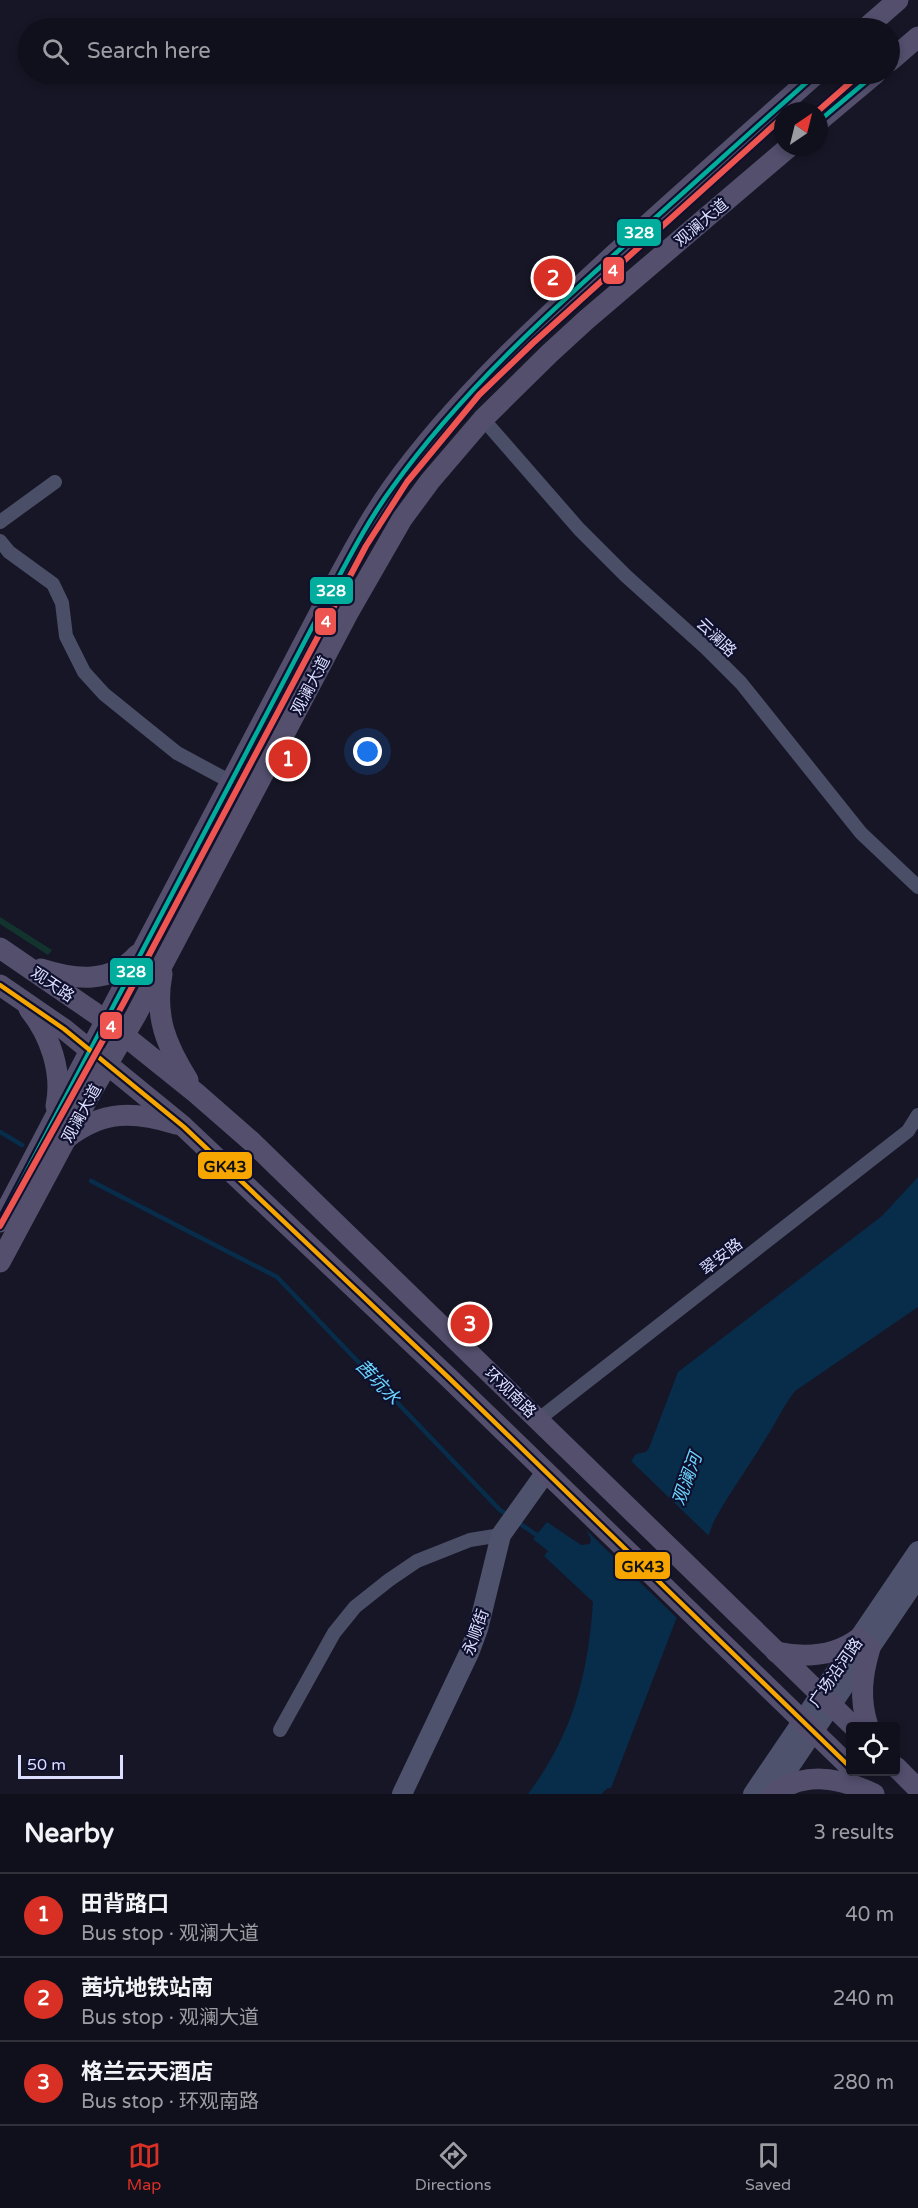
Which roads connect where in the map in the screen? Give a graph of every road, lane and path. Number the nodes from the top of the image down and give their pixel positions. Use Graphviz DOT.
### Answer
graph roads {
  1 [pos="898,0"];
  2 [pos="877,18"];
  3 [pos="918,37"];
  4 [pos="900,53"];
  5 [pos="805,84"];
  6 [pos="863,84"];
  7 [pos="828,114"];
  8 [pos="778,156"];
  9 [pos="483,419"];
  10 [pos="55,482"];
  11 [pos="0,522"];
  12 [pos="0,542"];
  13 [pos="231,782"];
  14 [pos="918,887"];
  15 [pos="146,946"];
  16 [pos="6,952"];
  17 [pos="164,963"];
  18 [pos="8,990"];
  19 [pos="105,1020"];
  20 [pos="124,1036"];
  21 [pos="90,1049"];
  22 [pos="109,1064"];
  23 [pos="196,1093"];
  24 [pos="918,1115"];
  25 [pos="53,1120"];
  26 [pos="184,1127"];
  27 [pos="65,1141"];
  28 [pos="0,1222"];
  29 [pos="0,1262"];
  30 [pos="539,1419"];
  31 [pos="546,1472"];
  32 [pos="509,1524"];
  33 [pos="918,1551"];
  34 [pos="918,1577"];
  35 [pos="734,1611"];
  36 [pos="711,1633"];
  37 [pos="864,1643"];
  38 [pos="776,1652"];
  39 [pos="826,1699"];
  40 [pos="849,1722"];
  41 [pos="867,1722"];
  42 [pos="808,1725"];
  43 [pos="280,1730"];
  44 [pos="846,1763"];
  45 [pos="900,1771"];
  46 [pos="859,1776"];
  47 [pos="918,1789"];
  48 [pos="402,1794"];
  49 [pos="753,1794"];
  50 [pos="773,1794"];
  51 [pos="876,1794"];
  1 -- 2 [label="main road"];
  3 -- 4 [label="main road"];
  5 -- 13 [label="main road, 观澜大道"];
  6 -- 7 [label="main road"];
  8 -- 9 [label="main road, 观澜大道"];
  9 -- 14 [label="street, 云澜路"];
  9 -- 17 [label="main road, 观澜大道"];
  10 -- 11 [label="street"];
  12 -- 13 [label="street"];
  13 -- 15 [label="main road, 观澜大道"];
  15 -- 16 [label="main road"];
  15 -- 19 [label="main road, 观澜大道"];
  16 -- 19 [label="main road, 观天路"];
  17 -- 20 [label="main road, 观澜大道"];
  17 -- 23 [label="main road"];
  18 -- 21 [label="main road, 观天路"];
  18 -- 25 [label="main road"];
  19 -- 20 [label="main road, 环观南路"];
  19 -- 21 [label="main road, 观澜大道"];
  20 -- 22 [label="main road, 观澜大道"];
  20 -- 23 [label="main road, 环观南路"];
  21 -- 22 [label="main road, 环观南路"];
  21 -- 25 [label="main road, 观澜大道"];
  22 -- 26 [label="main road, 环观南路"];
  22 -- 27 [label="main road, 观澜大道"];
  23 -- 30 [label="main road, 环观南路"];
  24 -- 30 [label="street, 翠安路"];
  25 -- 28 [label="main road, 观澜大道"];
  26 -- 27 [label="main road"];
  26 -- 31 [label="main road, 环观南路"];
  27 -- 29 [label="main road, 观澜大道"];
  30 -- 35 [label="main road, 环观南路"];
  31 -- 32 [label="street, 永顺街"];
  31 -- 36 [label="main road, 环观南路"];
  32 -- 43 [label="street"];
  32 -- 48 [label="street, 永顺街"];
  33 -- 37 [label="street, 广场沿河路"];
  34 -- 37 [label="street, 广场沿河路"];
  35 -- 36 [label="main road"];
  35 -- 38 [label="main road, 环观南路"];
  36 -- 42 [label="main road, 环观南路"];
  37 -- 38 [label="main road"];
  37 -- 39 [label="street, 广场沿河路"];
  37 -- 41 [label="main road"];
  38 -- 39 [label="main road, 环观南路"];
  39 -- 40 [label="main road, 环观南路"];
  39 -- 42 [label="street, 广场沿河路"];
  42 -- 44 [label="main road, 环观南路"];
  42 -- 49 [label="street, 广场沿河路"];
  42 -- 50 [label="street, 广场沿河路"];
  45 -- 47 [label="main road"];
  46 -- 51 [label="main road"];
  50 -- 51 [label="main road"];
}
